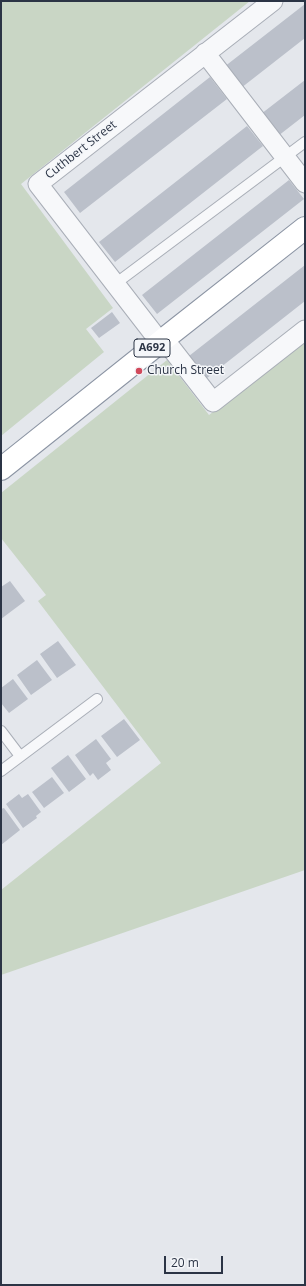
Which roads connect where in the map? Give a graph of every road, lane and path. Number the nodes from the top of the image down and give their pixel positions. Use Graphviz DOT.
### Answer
graph roads {
  1 [pos="273,1"];
  2 [pos="205,53"];
  3 [pos="305,142"];
  4 [pos="286,157"];
  5 [pos="305,184"];
  6 [pos="305,228"];
  7 [pos="116,284"];
  8 [pos="305,330"];
  9 [pos="162,340"];
  10 [pos="1,469"];
  11 [pos="98,699"];
  12 [pos="1,731"];
  13 [pos="20,756"];
  14 [pos="1,771"];
  1 -- 2 [label="street, Cuthbert Street"];
  2 -- 4 [label="street"];
  2 -- 7 [label="street, Cuthbert Street"];
  3 -- 4 [label="lane"];
  4 -- 5 [label="street"];
  4 -- 7 [label="lane"];
  6 -- 9 [label="highway, A692"];
  7 -- 9 [label="street, Cuthbert Street"];
  8 -- 9 [label="street, Cuthbert Street"];
  9 -- 10 [label="highway, A692"];
  11 -- 13 [label="lane"];
  12 -- 13 [label="lane"];
  13 -- 14 [label="lane"];
}
